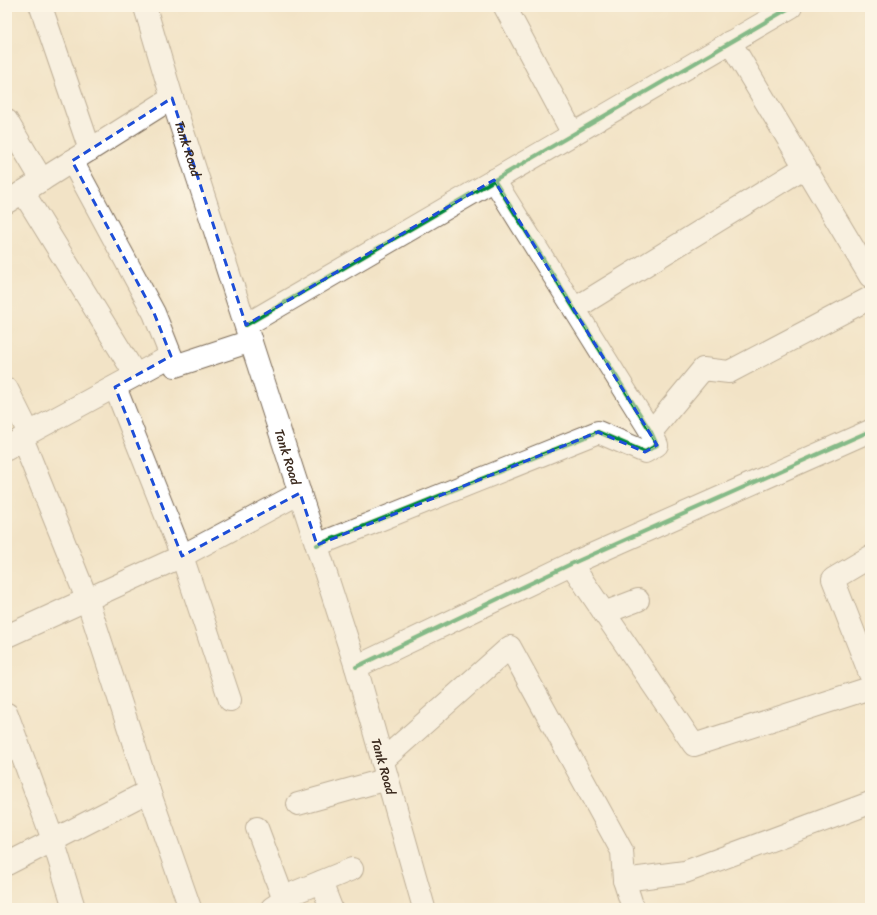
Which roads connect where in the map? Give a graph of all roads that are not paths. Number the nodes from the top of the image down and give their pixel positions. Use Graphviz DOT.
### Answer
graph roads {
  1 [pos="41,7"];
  2 [pos="145,7"];
  3 [pos="506,7"];
  4 [pos="791,7"];
  5 [pos="730,42"];
  6 [pos="172,98"];
  7 [pos="7,121"];
  8 [pos="574,134"];
  9 [pos="90,150"];
  10 [pos="72,161"];
  11 [pos="805,167"];
  12 [pos="42,180"];
  13 [pos="494,180"];
  14 [pos="15,197"];
  15 [pos="870,276"];
  16 [pos="870,298"];
  17 [pos="574,309"];
  18 [pos="249,333"];
  19 [pos="171,356"];
  20 [pos="135,374"];
  21 [pos="115,387"];
  22 [pos="7,389"];
  23 [pos="870,431"];
  24 [pos="650,432"];
  25 [pos="20,440"];
  26 [pos="300,493"];
  27 [pos="317,545"];
  28 [pos="182,556"];
  29 [pos="870,557"];
  30 [pos="571,564"];
  31 [pos="87,599"];
  32 [pos="638,600"];
  33 [pos="604,613"];
  34 [pos="7,636"];
  35 [pos="356,668"];
  36 [pos="870,674"];
  37 [pos="870,688"];
  38 [pos="230,700"];
  39 [pos="7,714"];
  40 [pos="384,770"];
  41 [pos="149,791"];
  42 [pos="298,804"];
  43 [pos="869,807"];
  44 [pos="257,828"];
  45 [pos="53,840"];
  46 [pos="7,864"];
  47 [pos="352,869"];
  48 [pos="624,880"];
  49 [pos="321,882"];
  50 [pos="281,905"];
  51 [pos="74,908"];
  52 [pos="190,908"];
  53 [pos="331,908"];
  54 [pos="424,908"];
  55 [pos="633,908"];
  1 -- 9 [label="main road"];
  2 -- 6 [label="main road, Tank Road"];
  3 -- 8 [label="main road"];
  4 -- 5 [label="main road"];
  5 -- 8 [label="main road"];
  5 -- 11 [label="main road"];
  6 -- 9 [label="main road"];
  6 -- 18 [label="main road, Tank Road"];
  7 -- 12 [label="main road"];
  8 -- 13 [label="main road"];
  9 -- 10 [label="main road"];
  10 -- 12 [label="main road"];
  10 -- 19 [label="main road"];
  11 -- 15 [label="main road"];
  11 -- 17 [label="main road"];
  12 -- 14 [label="main road"];
  13 -- 17 [label="main road"];
  13 -- 18 [label="main road"];
  14 -- 20 [label="main road"];
  16 -- 24 [label="main road"];
  17 -- 24 [label="main road"];
  18 -- 19 [label="main road"];
  18 -- 26 [label="main road, Tank Road"];
  19 -- 20 [label="main road"];
  20 -- 21 [label="main road"];
  21 -- 25 [label="main road"];
  21 -- 28 [label="main road"];
  22 -- 25 [label="main road"];
  23 -- 30 [label="main road"];
  24 -- 27 [label="main road"];
  25 -- 31 [label="main road"];
  26 -- 27 [label="main road, Tank Road"];
  26 -- 28 [label="main road"];
  27 -- 35 [label="main road, Tank Road"];
  28 -- 31 [label="main road"];
  28 -- 38 [label="main road"];
  29 -- 36 [label="main road"];
  30 -- 33 [label="main road"];
  30 -- 35 [label="main road"];
  31 -- 34 [label="main road"];
  31 -- 41 [label="main road"];
  32 -- 33 [label="main road"];
  33 -- 37 [label="main road"];
  35 -- 40 [label="main road, Tank Road"];
  39 -- 45 [label="main road"];
  40 -- 42 [label="main road"];
  40 -- 48 [label="main road"];
  40 -- 54 [label="main road, Tank Road"];
  41 -- 45 [label="main road"];
  41 -- 52 [label="main road"];
  43 -- 48 [label="main road"];
  44 -- 50 [label="main road"];
  45 -- 46 [label="main road"];
  45 -- 51 [label="main road"];
  47 -- 49 [label="main road"];
  48 -- 55 [label="main road"];
  49 -- 50 [label="main road"];
  49 -- 53 [label="main road"];
}
